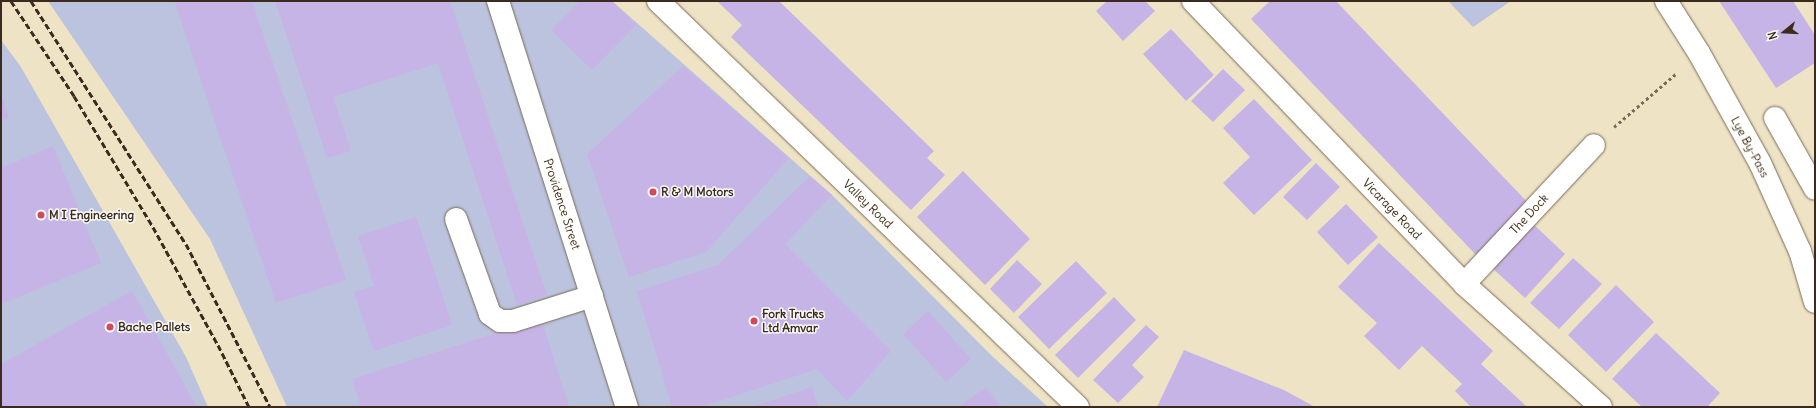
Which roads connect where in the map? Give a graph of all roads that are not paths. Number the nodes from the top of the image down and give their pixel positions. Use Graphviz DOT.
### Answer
graph roads {
  1 [pos="498,1"];
  2 [pos="658,1"];
  3 [pos="1193,1"];
  4 [pos="1666,1"];
  5 [pos="1775,118"];
  6 [pos="1594,145"];
  7 [pos="1815,189"];
  8 [pos="456,219"];
  9 [pos="1464,284"];
  10 [pos="592,296"];
  11 [pos="1815,302"];
  12 [pos="627,407"];
  13 [pos="1078,407"];
  14 [pos="1601,407"];
  1 -- 10 [label="main road, Providence Street"];
  2 -- 13 [label="main road, Valley Road"];
  3 -- 9 [label="main road, Vicarage Road"];
  4 -- 11 [label="main road, Lye By-Pass"];
  5 -- 7 [label="main road"];
  6 -- 9 [label="main road, The Dock"];
  8 -- 10 [label="main road"];
  9 -- 14 [label="main road, Vicarage Road"];
  10 -- 12 [label="main road, Providence Street"];
}
